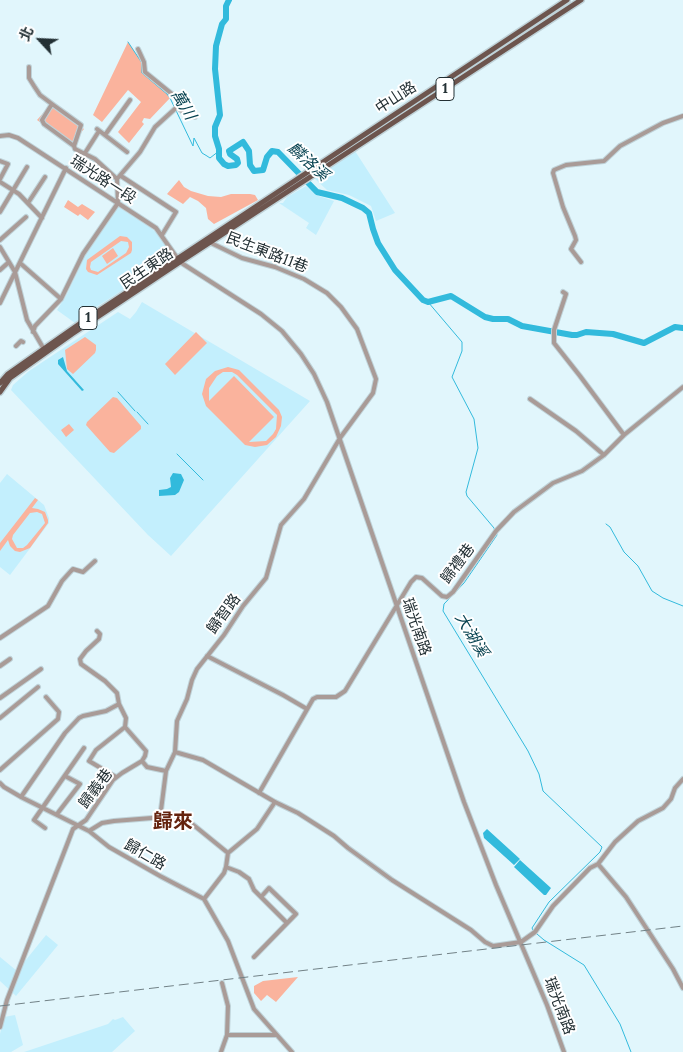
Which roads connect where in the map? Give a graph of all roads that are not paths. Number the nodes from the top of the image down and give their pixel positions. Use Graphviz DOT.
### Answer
graph roads {
  1 [pos="567,0"];
  2 [pos="581,0"];
  3 [pos="570,7"];
  4 [pos="524,29"];
  5 [pos="528,35"];
  6 [pos="138,50"];
  7 [pos="29,67"];
  8 [pos="130,100"];
  9 [pos="52,104"];
  10 [pos="177,107"];
  11 [pos="683,116"];
  12 [pos="195,117"];
  13 [pos="105,135"];
  14 [pos="0,136"];
  15 [pos="74,147"];
  16 [pos="127,152"];
  17 [pos="85,153"];
  18 [pos="0,161"];
  19 [pos="28,167"];
  20 [pos="66,168"];
  21 [pos="306,176"];
  22 [pos="45,177"];
  23 [pos="119,178"];
  24 [pos="0,181"];
  25 [pos="291,186"];
  26 [pos="14,191"];
  27 [pos="28,203"];
  28 [pos="118,203"];
  29 [pos="0,212"];
  30 [pos="26,217"];
  31 [pos="42,218"];
  32 [pos="162,235"];
  33 [pos="0,240"];
  34 [pos="208,241"];
  35 [pos="0,246"];
  36 [pos="179,260"];
  37 [pos="9,262"];
  38 [pos="581,262"];
  39 [pos="20,263"];
  40 [pos="0,270"];
  41 [pos="15,272"];
  42 [pos="562,292"];
  43 [pos="61,299"];
  44 [pos="0,303"];
  45 [pos="33,332"];
  46 [pos="23,342"];
  47 [pos="16,346"];
  48 [pos="45,350"];
  49 [pos="10,378"];
  50 [pos="0,380"];
  51 [pos="683,387"];
  52 [pos="0,392"];
  53 [pos="530,399"];
  54 [pos="624,436"];
  55 [pos="340,438"];
  56 [pos="604,455"];
  57 [pos="95,561"];
  58 [pos="397,606"];
  59 [pos="97,631"];
  60 [pos="0,638"];
  61 [pos="207,656"];
  62 [pos="10,659"];
  63 [pos="0,666"];
  64 [pos="41,669"];
  65 [pos="38,687"];
  66 [pos="46,697"];
  67 [pos="0,698"];
  68 [pos="119,704"];
  69 [pos="307,709"];
  70 [pos="0,718"];
  71 [pos="125,727"];
  72 [pos="84,748"];
  73 [pos="175,752"];
  74 [pos="142,761"];
  75 [pos="0,770"];
  76 [pos="166,771"];
  77 [pos="65,776"];
  78 [pos="116,777"];
  79 [pos="683,779"];
  80 [pos="0,783"];
  81 [pos="4,787"];
  82 [pos="0,791"];
  83 [pos="259,793"];
  84 [pos="21,797"];
  85 [pos="275,802"];
  86 [pos="43,807"];
  87 [pos="57,814"];
  88 [pos="160,818"];
  89 [pos="78,825"];
  90 [pos="45,828"];
  91 [pos="89,831"];
  92 [pos="228,853"];
  93 [pos="598,864"];
  94 [pos="226,867"];
  95 [pos="261,897"];
  96 [pos="204,898"];
  97 [pos="287,923"];
  98 [pos="521,942"];
  99 [pos="254,956"];
  100 [pos="222,984"];
  101 [pos="683,988"];
  102 [pos="0,1027"];
  103 [pos="227,1035"];
  104 [pos="276,1036"];
  105 [pos="219,1051"];
  106 [pos="292,1052"];
  107 [pos="564,1052"];
  1 -- 3 [label="main road"];
  1 -- 4 [label="main road, 中山路 / 1"];
  2 -- 3 [label="main road, 中山路 / 1"];
  3 -- 5 [label="main road, 中山路 / 1"];
  4 -- 5 [label="main road"];
  4 -- 21 [label="main road, 中山路 / 1"];
  5 -- 21 [label="main road, 中山路 / 1"];
  6 -- 10 [label="street"];
  7 -- 9 [label="street"];
  8 -- 13 [label="street"];
  9 -- 15 [label="street"];
  9 -- 15 [label="street"];
  10 -- 12 [label="street"];
  10 -- 23 [label="street"];
  11 -- 38 [label="street"];
  13 -- 16 [label="street"];
  13 -- 17 [label="street"];
  14 -- 20 [label="street, 瑞光路一段"];
  15 -- 17 [label="street"];
  17 -- 23 [label="street"];
  18 -- 24 [label="street"];
  19 -- 26 [label="street"];
  20 -- 28 [label="street, 瑞光路一段"];
  20 -- 31 [label="street"];
  21 -- 25 [label="main road, 中山路 / 1"];
  22 -- 27 [label="street"];
  23 -- 28 [label="street"];
  23 -- 32 [label="street"];
  24 -- 26 [label="street"];
  25 -- 34 [label="main road, 民生東路 / 1"];
  26 -- 27 [label="street"];
  26 -- 29 [label="street"];
  27 -- 31 [label="street"];
  28 -- 32 [label="street, 瑞光路一段"];
  28 -- 43 [label="street"];
  30 -- 33 [label="street"];
  31 -- 39 [label="street"];
  32 -- 36 [label="street, 瑞光路一段"];
  34 -- 36 [label="main road, 民生東路 / 1"];
  34 -- 55 [label="street, 民生東路11巷"];
  35 -- 37 [label="street"];
  36 -- 48 [label="main road, 民生東路 / 1"];
  36 -- 55 [label="street, 瑞光南路"];
  37 -- 40 [label="street"];
  37 -- 41 [label="street"];
  39 -- 41 [label="street"];
  39 -- 43 [label="street"];
  41 -- 44 [label="street"];
  41 -- 45 [label="street"];
  42 -- 54 [label="street"];
  43 -- 45 [label="street"];
  45 -- 48 [label="street"];
  46 -- 47 [label="street"];
  48 -- 49 [label="main road, 民生東路 / 1"];
  48 -- 50 [label="main road, 民生東路 / 1"];
  49 -- 50 [label="street, 民生東路"];
  49 -- 52 [label="main road, 1"];
  51 -- 54 [label="street, 歸禮巷"];
  53 -- 56 [label="street"];
  54 -- 56 [label="street, 歸禮巷"];
  55 -- 58 [label="street, 瑞光南路"];
  55 -- 61 [label="street, 歸智路"];
  56 -- 58 [label="street, 歸禮巷"];
  57 -- 60 [label="street"];
  58 -- 69 [label="street, 歸禮巷"];
  58 -- 98 [label="street, 瑞光南路"];
  59 -- 68 [label="street"];
  61 -- 69 [label="street"];
  61 -- 73 [label="street, 歸智路"];
  62 -- 63 [label="street"];
  64 -- 67 [label="street"];
  65 -- 70 [label="street"];
  66 -- 75 [label="street"];
  68 -- 71 [label="street"];
  68 -- 84 [label="street"];
  69 -- 83 [label="street, 歸禮巷"];
  71 -- 74 [label="street"];
  71 -- 78 [label="street"];
  72 -- 77 [label="street"];
  73 -- 76 [label="street, 歸智路"];
  73 -- 83 [label="street"];
  74 -- 76 [label="street"];
  74 -- 78 [label="street, 歸義巷"];
  76 -- 88 [label="street, 歸智路"];
  77 -- 86 [label="street"];
  77 -- 87 [label="street"];
  78 -- 89 [label="street, 歸義巷"];
  79 -- 93 [label="street"];
  80 -- 81 [label="street, 歸仁路"];
  81 -- 82 [label="street"];
  81 -- 84 [label="street, 歸仁路"];
  83 -- 85 [label="street"];
  84 -- 86 [label="street, 歸仁路"];
  85 -- 92 [label="street"];
  85 -- 98 [label="street"];
  86 -- 87 [label="street, 歸仁路"];
  86 -- 90 [label="street"];
  87 -- 89 [label="street, 歸仁路"];
  88 -- 91 [label="street, 歸義巷"];
  88 -- 92 [label="street, 歸義巷"];
  89 -- 91 [label="street, 歸仁路"];
  89 -- 102 [label="street, 歸義巷"];
  91 -- 96 [label="street, 歸仁路"];
  92 -- 94 [label="street"];
  93 -- 98 [label="street"];
  93 -- 101 [label="street"];
  94 -- 95 [label="street"];
  94 -- 96 [label="street"];
  95 -- 97 [label="street"];
  95 -- 97 [label="street"];
  96 -- 104 [label="street"];
  97 -- 99 [label="street"];
  98 -- 107 [label="street, 瑞光南路"];
  100 -- 103 [label="street"];
  103 -- 104 [label="street"];
  103 -- 105 [label="street"];
  104 -- 106 [label="street"];
}
